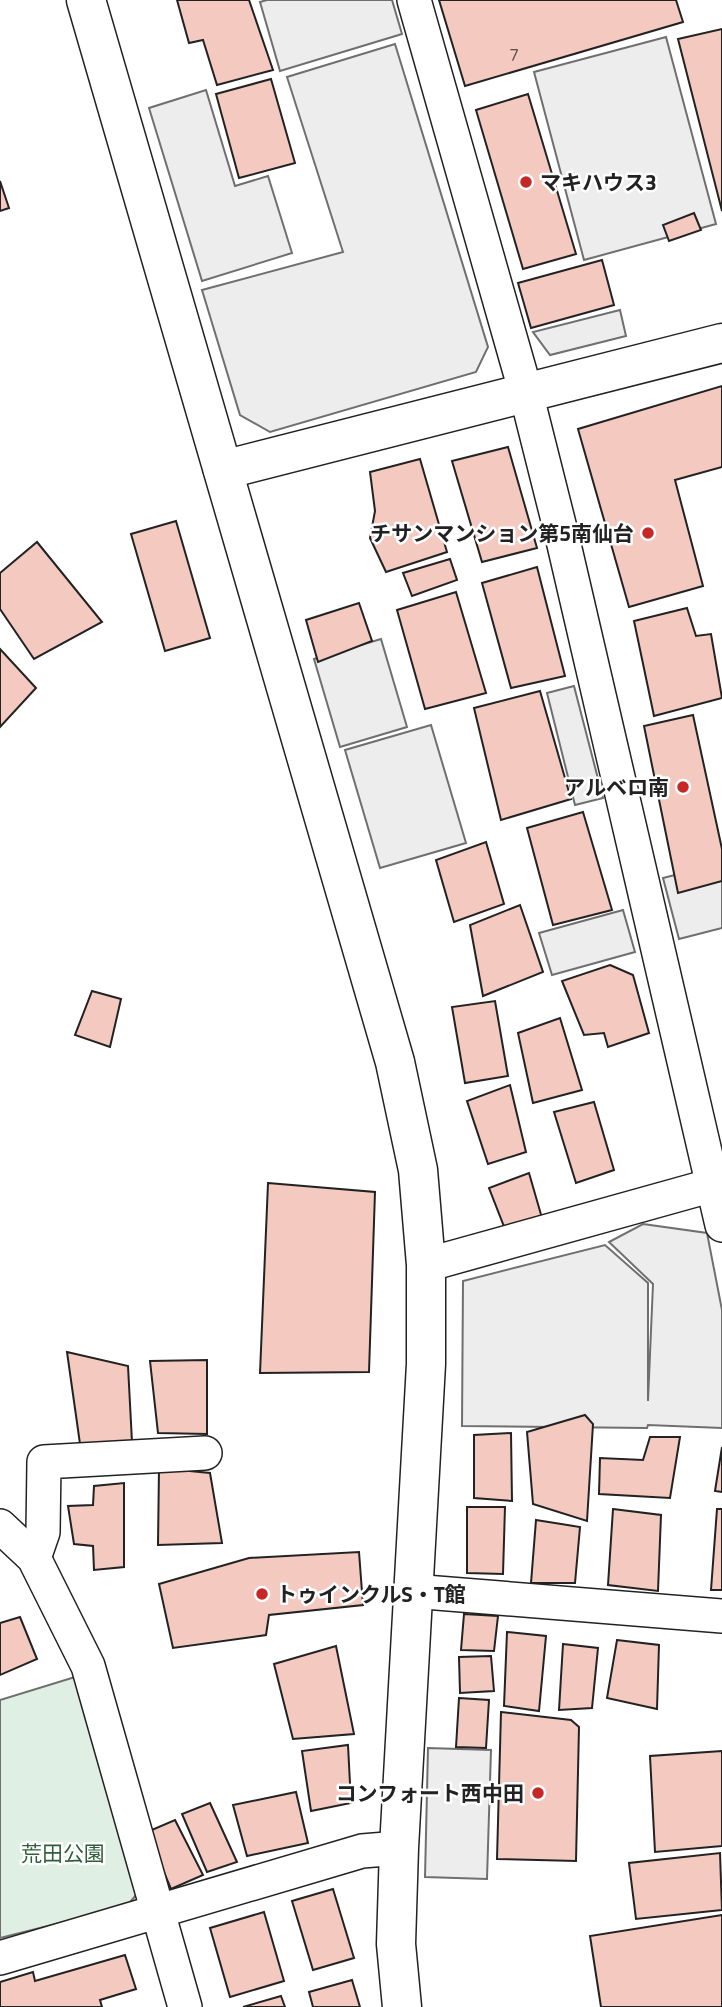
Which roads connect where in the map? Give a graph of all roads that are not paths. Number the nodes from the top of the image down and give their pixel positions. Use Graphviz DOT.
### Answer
graph roads {
  1 [pos="86,0"];
  2 [pos="414,0"];
  3 [pos="722,343"];
  4 [pos="526,393"];
  5 [pos="223,470"];
  6 [pos="713,1185"];
  7 [pos="722,1225"];
  8 [pos="426,1265"];
  9 [pos="205,1453"];
  10 [pos="0,1526"];
  11 [pos="34,1558"];
  12 [pos="412,1591"];
  13 [pos="722,1616"];
  14 [pos="398,1848"];
  15 [pos="158,1910"];
  16 [pos="0,1958"];
  17 [pos="185,2007"];
  18 [pos="402,2007"];
  1 -- 5 [label="street"];
  2 -- 4 [label="street"];
  3 -- 4 [label="street"];
  4 -- 5 [label="street"];
  4 -- 6 [label="street"];
  5 -- 8 [label="street"];
  6 -- 7 [label="street"];
  6 -- 8 [label="street"];
  8 -- 12 [label="street"];
  9 -- 11 [label="street"];
  10 -- 11 [label="street"];
  11 -- 15 [label="street"];
  12 -- 13 [label="street"];
  12 -- 14 [label="street"];
  14 -- 15 [label="street"];
  14 -- 18 [label="street"];
  15 -- 16 [label="street"];
  15 -- 17 [label="street"];
}
